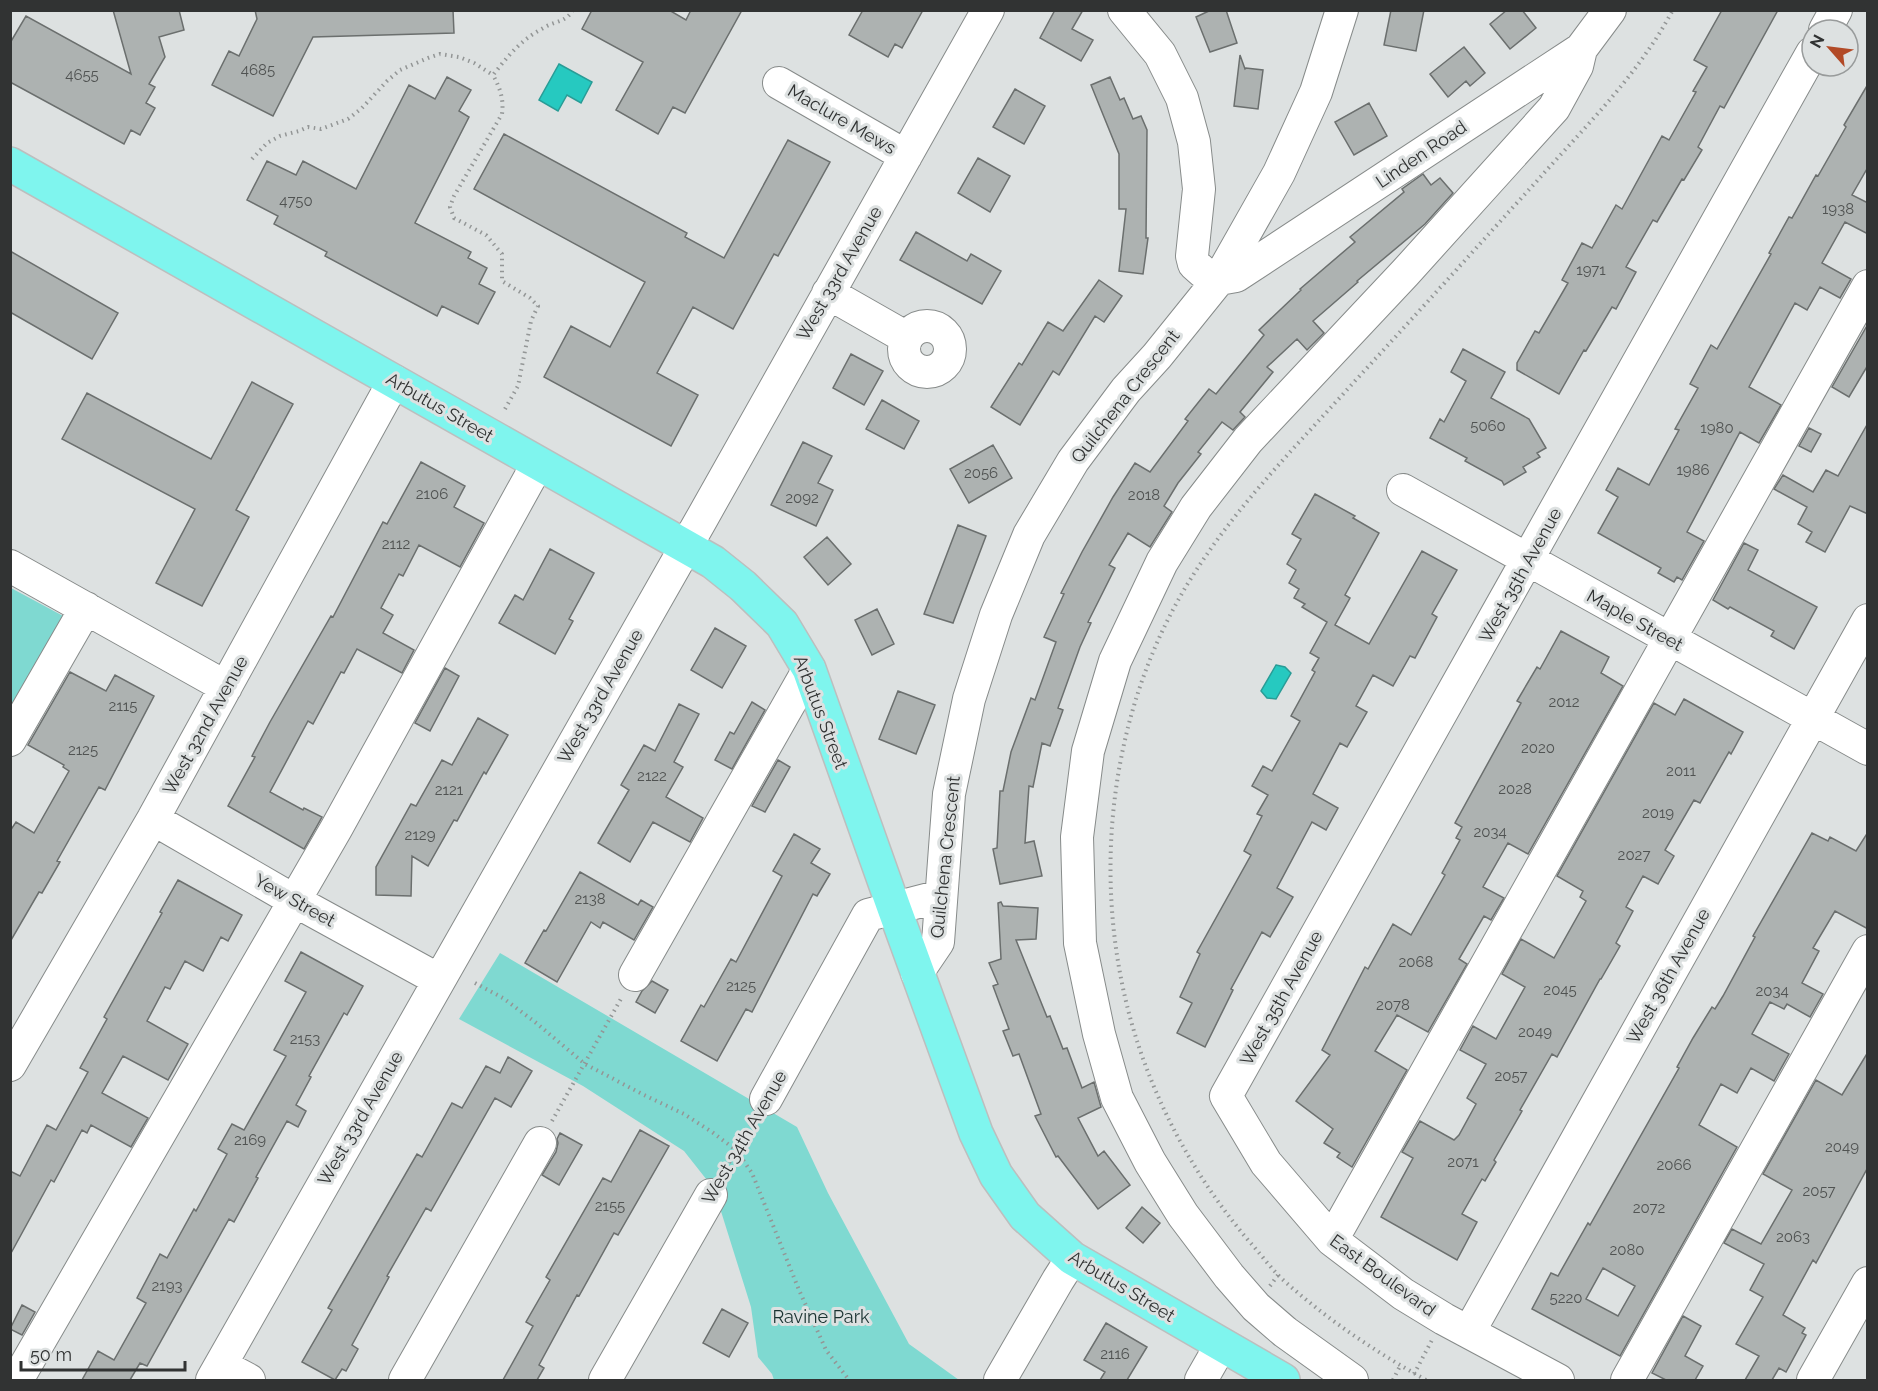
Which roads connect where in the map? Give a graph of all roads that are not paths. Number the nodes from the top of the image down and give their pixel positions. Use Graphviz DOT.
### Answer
graph roads {
  1 [pos="987,10"];
  2 [pos="1124,10"];
  3 [pos="1342,10"];
  4 [pos="1610,10"];
  5 [pos="1581,49"];
  6 [pos="1800,74"];
  7 [pos="779,83"];
  8 [pos="906,156"];
  9 [pos="10,164"];
  10 [pos="1219,279"];
  11 [pos="1868,286"];
  12 [pos="828,293"];
  13 [pos="907,338"];
  14 [pos="394,381"];
  15 [pos="538,463"];
  16 [pos="1403,490"];
  17 [pos="686,546"];
  18 [pos="1528,560"];
  19 [pos="10,566"];
  20 [pos="86,608"];
  21 [pos="1868,620"];
  22 [pos="1669,639"];
  23 [pos="809,669"];
  24 [pos="226,687"];
  25 [pos="1812,718"];
  26 [pos="10,740"];
  27 [pos="1868,749"];
  28 [pos="153,819"];
  29 [pos="941,896"];
  30 [pos="295,901"];
  31 [pos="894,908"];
  32 [pos="1868,951"];
  33 [pos="917,973"];
  34 [pos="635,975"];
  35 [pos="439,980"];
  36 [pos="10,1065"];
  37 [pos="1226,1096"];
  38 [pos="766,1099"];
  39 [pos="540,1143"];
  40 [pos="711,1195"];
  41 [pos="1332,1240"];
  42 [pos="1072,1258"];
  43 [pos="1868,1283"];
  44 [pos="1469,1332"];
  45 [pos="1221,1345"];
  46 [pos="216,1373"];
  47 [pos="16,1380"];
  48 [pos="249,1380"];
  49 [pos="405,1380"];
  50 [pos="605,1380"];
  51 [pos="1000,1380"];
  52 [pos="1202,1380"];
  53 [pos="1283,1380"];
  54 [pos="1352,1380"];
  55 [pos="1558,1380"];
  56 [pos="1627,1380"];
  57 [pos="1813,1380"];
  1 -- 8 [label="street, West 33rd Avenue"];
  2 -- 10 [label="street"];
  3 -- 10 [label="street, Quilchena Crescent"];
  4 -- 5 [label="street, Linden Road"];
  5 -- 10 [label="street, Linden Road"];
  5 -- 54 [label="street"];
  6 -- 18 [label="street, West 35th Avenue"];
  7 -- 8 [label="street, Maclure Mews"];
  8 -- 12 [label="street, West 33rd Avenue"];
  9 -- 14 [label="main road, Arbutus Street"];
  10 -- 29 [label="street, Quilchena Crescent"];
  11 -- 22 [label="street"];
  12 -- 13 [label="street"];
  12 -- 17 [label="street, West 33rd Avenue"];
  14 -- 15 [label="main road, Arbutus Street"];
  14 -- 24 [label="street, West 32nd Avenue"];
  15 -- 17 [label="main road, Arbutus Street"];
  15 -- 30 [label="street"];
  16 -- 18 [label="street, Maple Street"];
  17 -- 23 [label="main road, Arbutus Street"];
  17 -- 35 [label="street, West 33rd Avenue"];
  18 -- 22 [label="street, Maple Street"];
  18 -- 37 [label="street, West 35th Avenue"];
  19 -- 20 [label="street"];
  20 -- 24 [label="street"];
  20 -- 26 [label="street"];
  21 -- 25 [label="street, West 36th Avenue"];
  22 -- 25 [label="street, Maple Street"];
  22 -- 41 [label="street"];
  23 -- 31 [label="main road, Arbutus Street"];
  23 -- 34 [label="street"];
  24 -- 28 [label="street, West 32nd Avenue"];
  25 -- 27 [label="street, Maple Street"];
  25 -- 44 [label="street, West 36th Avenue"];
  28 -- 30 [label="street, Yew Street"];
  28 -- 36 [label="street, West 32nd Avenue"];
  29 -- 31 [label="street, West 34th Avenue"];
  29 -- 33 [label="street, Quilchena Crescent"];
  30 -- 35 [label="street, Yew Street"];
  30 -- 47 [label="street"];
  31 -- 33 [label="main road, Arbutus Street"];
  31 -- 38 [label="street, West 34th Avenue"];
  32 -- 56 [label="street"];
  33 -- 42 [label="main road, Arbutus Street"];
  35 -- 46 [label="street, West 33rd Avenue"];
  37 -- 41 [label="street, East Boulevard"];
  39 -- 49 [label="street"];
  40 -- 50 [label="street, West 34th Avenue"];
  41 -- 44 [label="street, East Boulevard"];
  42 -- 45 [label="main road, Arbutus Street"];
  42 -- 51 [label="street"];
  43 -- 57 [label="street"];
  44 -- 55 [label="street, East Boulevard"];
  45 -- 52 [label="street"];
  45 -- 53 [label="main road, Arbutus Street"];
  46 -- 48 [label="street"];
}
